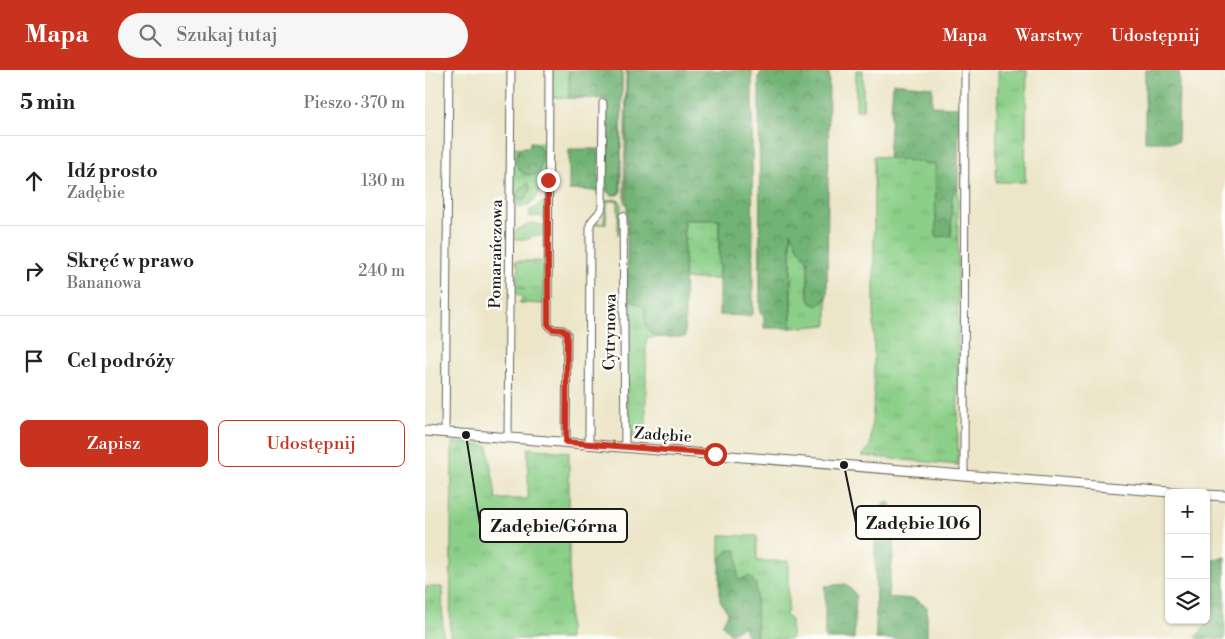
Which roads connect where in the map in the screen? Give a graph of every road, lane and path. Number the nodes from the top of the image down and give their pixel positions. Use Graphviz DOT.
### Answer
graph roads {
  1 [pos="449,70"];
  2 [pos="511,70"];
  3 [pos="549,70"];
  4 [pos="965,70"];
  5 [pos="603,103"];
  6 [pos="623,216"];
  7 [pos="425,431"];
  8 [pos="445,433"];
  9 [pos="508,437"];
  10 [pos="566,442"];
  11 [pos="589,444"];
  12 [pos="625,447"];
  13 [pos="964,475"];
  14 [pos="1165,492"];
  15 [pos="1210,495"];
  16 [pos="1225,496"];
  1 -- 8 [label="street"];
  2 -- 9 [label="street, Pomarańczowa"];
  3 -- 10 [label="street"];
  4 -- 13 [label="street"];
  5 -- 11 [label="street"];
  6 -- 12 [label="street, Cytrynowa"];
  7 -- 8 [label="street, Zadębie"];
  8 -- 9 [label="street, Zadębie"];
  9 -- 10 [label="street, Zadębie"];
  10 -- 11 [label="street, Zadębie"];
  11 -- 12 [label="street, Zadębie"];
  12 -- 13 [label="street, Zadębie"];
  13 -- 14 [label="street, Zadębie"];
  15 -- 16 [label="street"];
}
